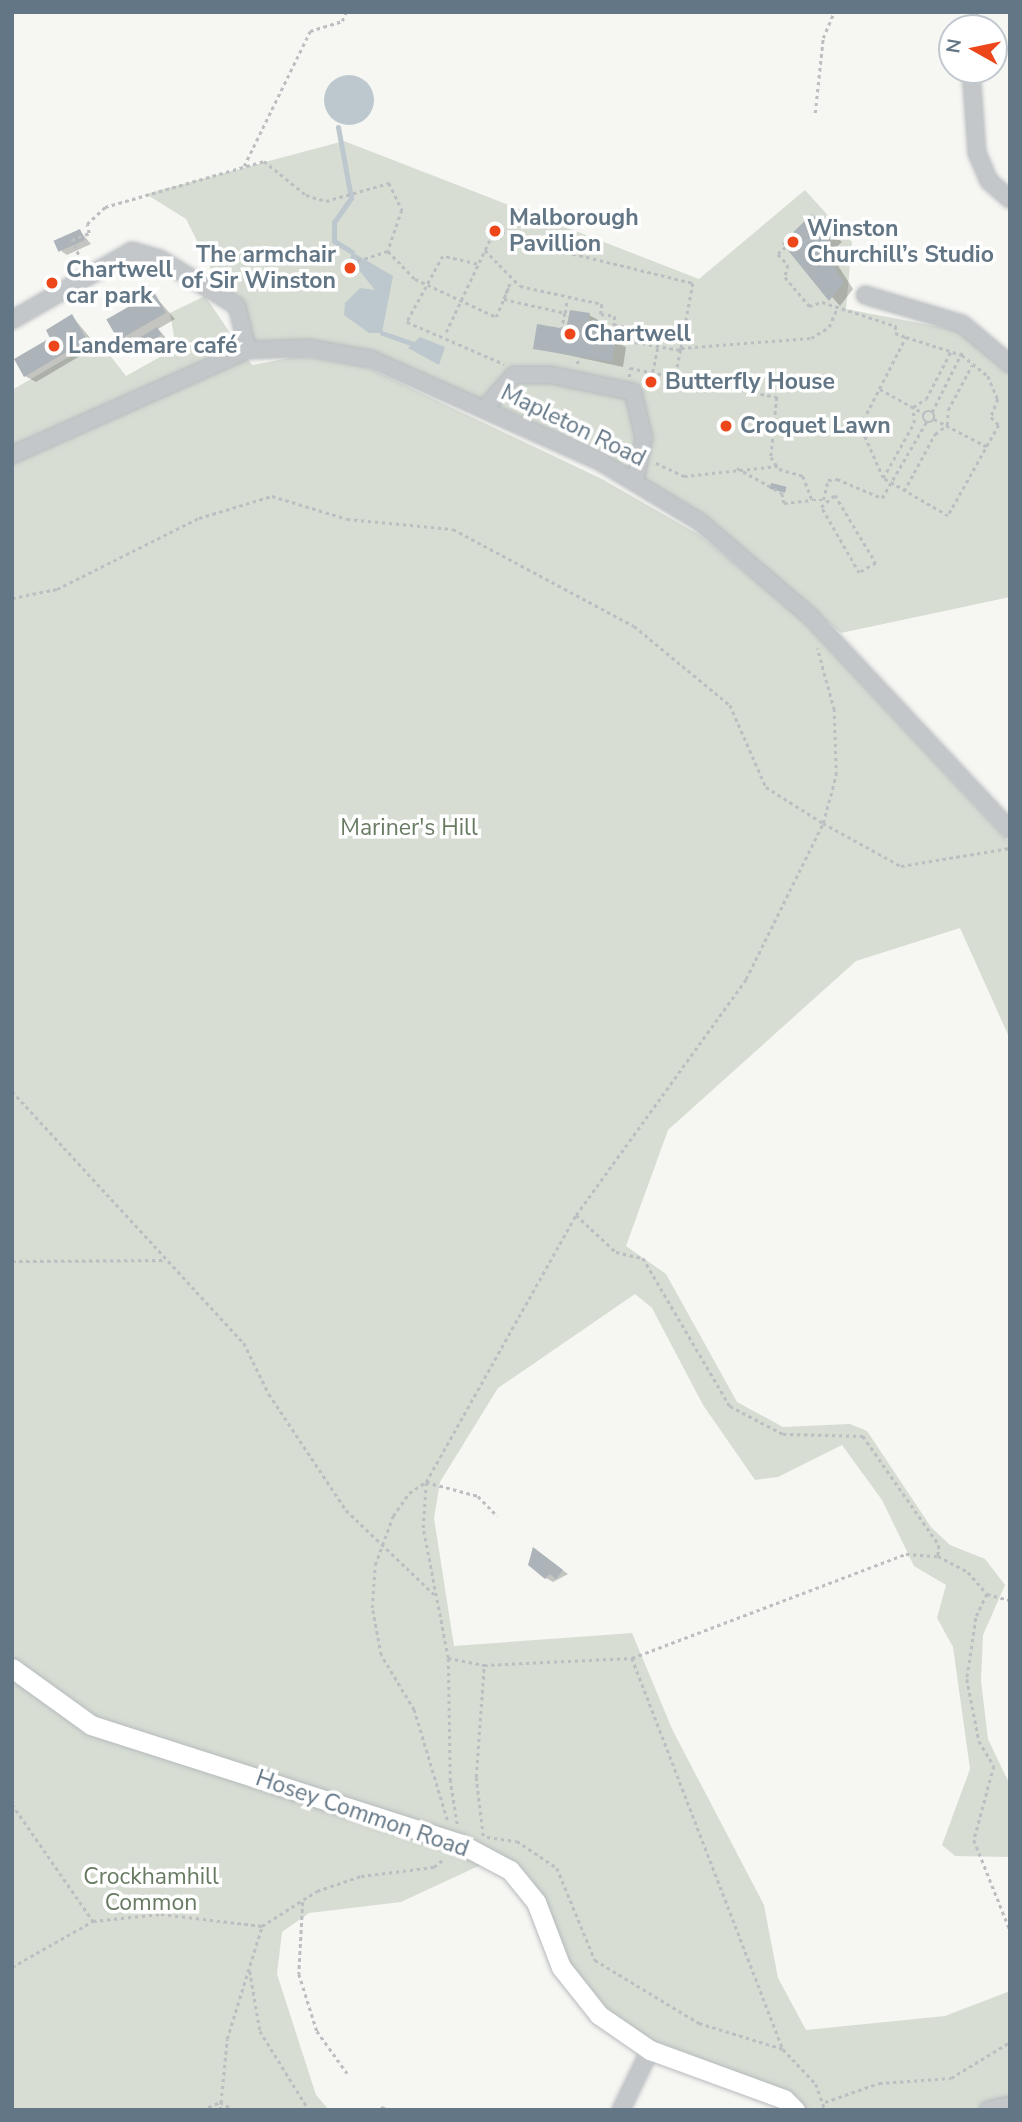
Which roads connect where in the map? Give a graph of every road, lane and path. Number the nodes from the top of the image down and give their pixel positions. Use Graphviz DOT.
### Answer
graph roads {
  1 [pos="346,12"];
  2 [pos="834,12"];
  3 [pos="972,84"];
  4 [pos="815,113"];
  5 [pos="244,166"];
  6 [pos="1010,199"];
  7 [pos="74,245"];
  8 [pos="786,247"];
  9 [pos="484,250"];
  10 [pos="388,251"];
  11 [pos="351,263"];
  12 [pos="477,264"];
  13 [pos="515,278"];
  14 [pos="510,284"];
  15 [pos="429,287"];
  16 [pos="865,295"];
  17 [pos="567,298"];
  18 [pos="460,301"];
  19 [pos="837,308"];
  20 [pos="565,313"];
  21 [pos="12,320"];
  22 [pos="562,329"];
  23 [pos="446,332"];
  24 [pos="906,337"];
  25 [pos="657,345"];
  26 [pos="681,346"];
  27 [pos="248,350"];
  28 [pos="951,351"];
  29 [pos="479,353"];
  30 [pos="962,353"];
  31 [pos="1010,363"];
  32 [pos="972,364"];
  33 [pos="630,368"];
  34 [pos="652,373"];
  35 [pos="675,378"];
  36 [pos="651,379"];
  37 [pos="880,389"];
  38 [pos="913,407"];
  39 [pos="485,408"];
  40 [pos="932,412"];
  41 [pos="925,414"];
  42 [pos="934,419"];
  43 [pos="927,421"];
  44 [pos="947,425"];
  45 [pos="988,447"];
  46 [pos="643,452"];
  47 [pos="12,455"];
  48 [pos="777,466"];
  49 [pos="737,468"];
  50 [pos="884,478"];
  51 [pos="635,481"];
  52 [pos="893,485"];
  53 [pos="904,491"];
  54 [pos="812,500"];
  55 [pos="823,500"];
  56 [pos="12,598"];
  57 [pos="808,615"];
  58 [pos="823,823"];
  59 [pos="1010,830"];
  60 [pos="1010,848"];
  61 [pos="12,1091"];
  62 [pos="576,1215"];
  63 [pos="163,1260"];
  64 [pos="12,1261"];
  65 [pos="426,1482"];
  66 [pos="497,1516"];
  67 [pos="381,1544"];
  68 [pos="939,1556"];
  69 [pos="434,1594"];
  70 [pos="987,1594"];
  71 [pos="1010,1600"];
  72 [pos="448,1658"];
  73 [pos="632,1658"];
  74 [pos="484,1665"];
  75 [pos="12,1668"];
  76 [pos="12,1804"];
  77 [pos="483,1836"];
  78 [pos="456,1842"];
  79 [pos="303,1902"];
  80 [pos="93,1921"];
  81 [pos="262,1926"];
  82 [pos="1010,1930"];
  83 [pos="12,1967"];
  84 [pos="249,1968"];
  85 [pos="1010,2042"];
  86 [pos="783,2049"];
  87 [pos="650,2050"];
  88 [pos="348,2073"];
  89 [pos="220,2102"];
  90 [pos="825,2102"];
  91 [pos="1010,2105"];
  92 [pos="202,2110"];
  93 [pos="220,2110"];
  94 [pos="234,2110"];
  95 [pos="309,2110"];
  96 [pos="621,2110"];
  97 [pos="795,2110"];
  98 [pos="825,2110"];
  99 [pos="988,2110"];
  1 -- 5 [label="path"];
  2 -- 4 [label="path"];
  3 -- 6 [label="street"];
  5 -- 7 [label="path"];
  5 -- 10 [label="path"];
  8 -- 19 [label="path"];
  9 -- 12 [label="path"];
  9 -- 13 [label="path"];
  9 -- 26 [label="path"];
  10 -- 11 [label="path"];
  10 -- 15 [label="path"];
  12 -- 15 [label="path"];
  12 -- 18 [label="path"];
  13 -- 14 [label="path"];
  13 -- 17 [label="path"];
  14 -- 18 [label="path"];
  14 -- 20 [label="path"];
  15 -- 18 [label="path"];
  15 -- 29 [label="path"];
  16 -- 31 [label="street"];
  17 -- 20 [label="path"];
  17 -- 25 [label="path"];
  18 -- 23 [label="path"];
  19 -- 24 [label="path"];
  19 -- 26 [label="path"];
  20 -- 22 [label="path"];
  21 -- 27 [label="street"];
  24 -- 28 [label="path"];
  24 -- 37 [label="path"];
  25 -- 26 [label="path"];
  25 -- 34 [label="path"];
  26 -- 35 [label="path"];
  27 -- 39 [label="street, Mapleton Road"];
  27 -- 47 [label="street, Mapleton Road"];
  28 -- 30 [label="path"];
  28 -- 38 [label="path"];
  30 -- 32 [label="path"];
  30 -- 40 [label="path"];
  32 -- 44 [label="path"];
  32 -- 45 [label="path"];
  33 -- 34 [label="path"];
  34 -- 35 [label="path"];
  34 -- 36 [label="path"];
  35 -- 48 [label="path"];
  37 -- 38 [label="path"];
  37 -- 50 [label="path"];
  38 -- 41 [label="path"];
  38 -- 50 [label="path"];
  39 -- 46 [label="street"];
  39 -- 51 [label="street, Mapleton Road"];
  40 -- 41 [label="path"];
  40 -- 42 [label="path"];
  41 -- 43 [label="path"];
  42 -- 43 [label="path"];
  42 -- 44 [label="path"];
  43 -- 52 [label="path"];
  44 -- 45 [label="path"];
  44 -- 53 [label="path"];
  45 -- 53 [label="path"];
  46 -- 49 [label="path"];
  46 -- 51 [label="street"];
  48 -- 49 [label="path"];
  48 -- 54 [label="path"];
  49 -- 54 [label="path"];
  50 -- 52 [label="path"];
  51 -- 57 [label="street, Mapleton Road"];
  52 -- 53 [label="path"];
  52 -- 55 [label="path"];
  54 -- 55 [label="path"];
  55 -- 55 [label="path"];
  56 -- 58 [label="path"];
  57 -- 58 [label="path"];
  57 -- 59 [label="street, Mapleton Road"];
  58 -- 60 [label="path"];
  58 -- 62 [label="path"];
  61 -- 63 [label="path"];
  62 -- 65 [label="path"];
  62 -- 68 [label="path"];
  63 -- 64 [label="path"];
  63 -- 67 [label="path"];
  65 -- 66 [label="path"];
  65 -- 67 [label="path"];
  65 -- 69 [label="path"];
  67 -- 69 [label="path"];
  67 -- 78 [label="path"];
  68 -- 70 [label="path"];
  68 -- 73 [label="path"];
  69 -- 72 [label="path"];
  70 -- 71 [label="path"];
  70 -- 82 [label="path"];
  72 -- 74 [label="path"];
  72 -- 78 [label="path"];
  73 -- 74 [label="path"];
  73 -- 86 [label="path"];
  74 -- 77 [label="path"];
  75 -- 78 [label="main road, Hosey Common Road"];
  76 -- 80 [label="path"];
  77 -- 78 [label="path"];
  77 -- 86 [label="path"];
  78 -- 79 [label="path"];
  78 -- 87 [label="main road, Hosey Common Road"];
  79 -- 81 [label="path"];
  79 -- 88 [label="path"];
  80 -- 81 [label="path"];
  80 -- 83 [label="path"];
  81 -- 84 [label="path"];
  84 -- 89 [label="path"];
  84 -- 95 [label="path"];
  85 -- 90 [label="path"];
  86 -- 90 [label="path"];
  87 -- 96 [label="street"];
  87 -- 97 [label="main road, Hosey Common Road"];
  89 -- 92 [label="path"];
  89 -- 93 [label="path"];
  89 -- 94 [label="path"];
  90 -- 98 [label="path"];
  91 -- 99 [label="street"];
}
